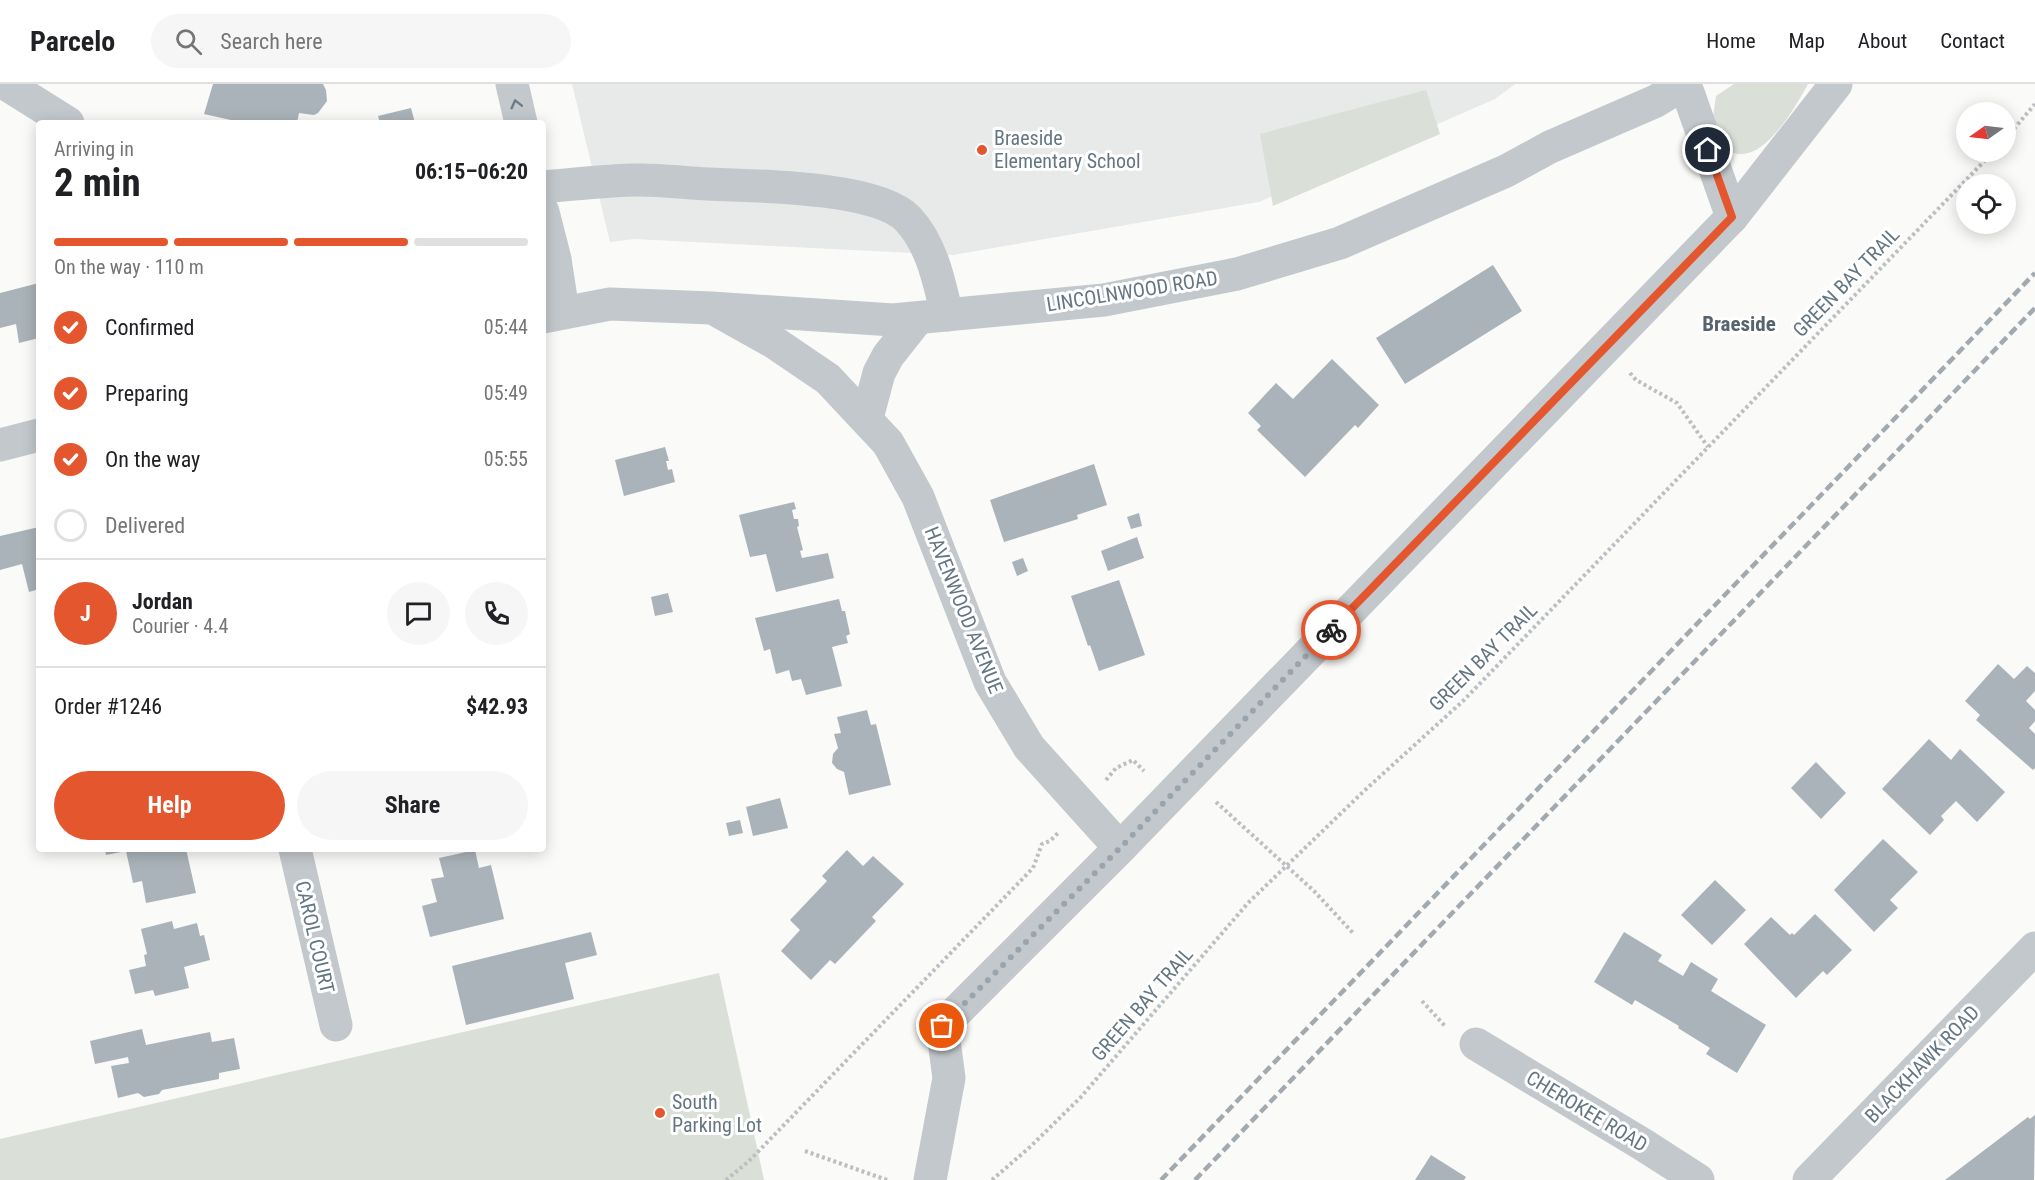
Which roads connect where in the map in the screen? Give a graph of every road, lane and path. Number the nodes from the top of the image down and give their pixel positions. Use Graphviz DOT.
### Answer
graph roads {
  1 [pos="6,84"];
  2 [pos="512,84"];
  3 [pos="1684,84"];
  4 [pos="1836,84"];
  5 [pos="2035,104"];
  6 [pos="63,120"];
  7 [pos="520,120"];
  8 [pos="2016,126"];
  9 [pos="1983,162"];
  10 [pos="546,187"];
  11 [pos="1732,217"];
  12 [pos="546,224"];
  13 [pos="711,308"];
  14 [pos="553,314"];
  15 [pos="933,316"];
  16 [pos="1605,348"];
  17 [pos="867,418"];
  18 [pos="36,436"];
  19 [pos="0,445"];
  20 [pos="1708,447"];
  21 [pos="1179,787"];
  22 [pos="1083,807"];
  23 [pos="1120,848"];
  24 [pos="296,852"];
  25 [pos="1286,866"];
  26 [pos="1353,933"];
  27 [pos="2035,948"];
  28 [pos="336,1025"];
  29 [pos="1476,1044"];
  30 [pos="805,1151"];
  31 [pos="726,1180"];
  32 [pos="887,1180"];
  33 [pos="930,1180"];
  34 [pos="992,1180"];
  35 [pos="1698,1180"];
  36 [pos="1809,1180"];
  1 -- 6 [label="street"];
  7 -- 2 [label="street, one-way"];
  3 -- 11 [label="street, LINCOLNWOOD ROAD"];
  3 -- 15 [label="street, LINCOLNWOOD ROAD"];
  4 -- 11 [label="street"];
  5 -- 8 [label="path"];
  9 -- 20 [label="path, GREEN BAY TRAIL"];
  10 -- 15 [label="street"];
  11 -- 16 [label="street"];
  12 -- 14 [label="street"];
  13 -- 14 [label="street, LINCOLNWOOD ROAD"];
  13 -- 15 [label="street, LINCOLNWOOD ROAD"];
  13 -- 17 [label="street, HAVENWOOD AVENUE"];
  15 -- 17 [label="street"];
  16 -- 20 [label="path"];
  16 -- 21 [label="street"];
  17 -- 22 [label="street, HAVENWOOD AVENUE"];
  18 -- 19 [label="street"];
  20 -- 25 [label="path, GREEN BAY TRAIL"];
  21 -- 22 [label="path"];
  21 -- 23 [label="street"];
  21 -- 25 [label="path"];
  22 -- 23 [label="street, HAVENWOOD AVENUE"];
  22 -- 31 [label="path"];
  23 -- 33 [label="street"];
  24 -- 28 [label="street, CAROL COURT"];
  25 -- 26 [label="path"];
  25 -- 34 [label="path, GREEN BAY TRAIL"];
  27 -- 36 [label="street, BLACKHAWK ROAD"];
  29 -- 35 [label="street, CHEROKEE ROAD"];
  30 -- 32 [label="path"];
}
